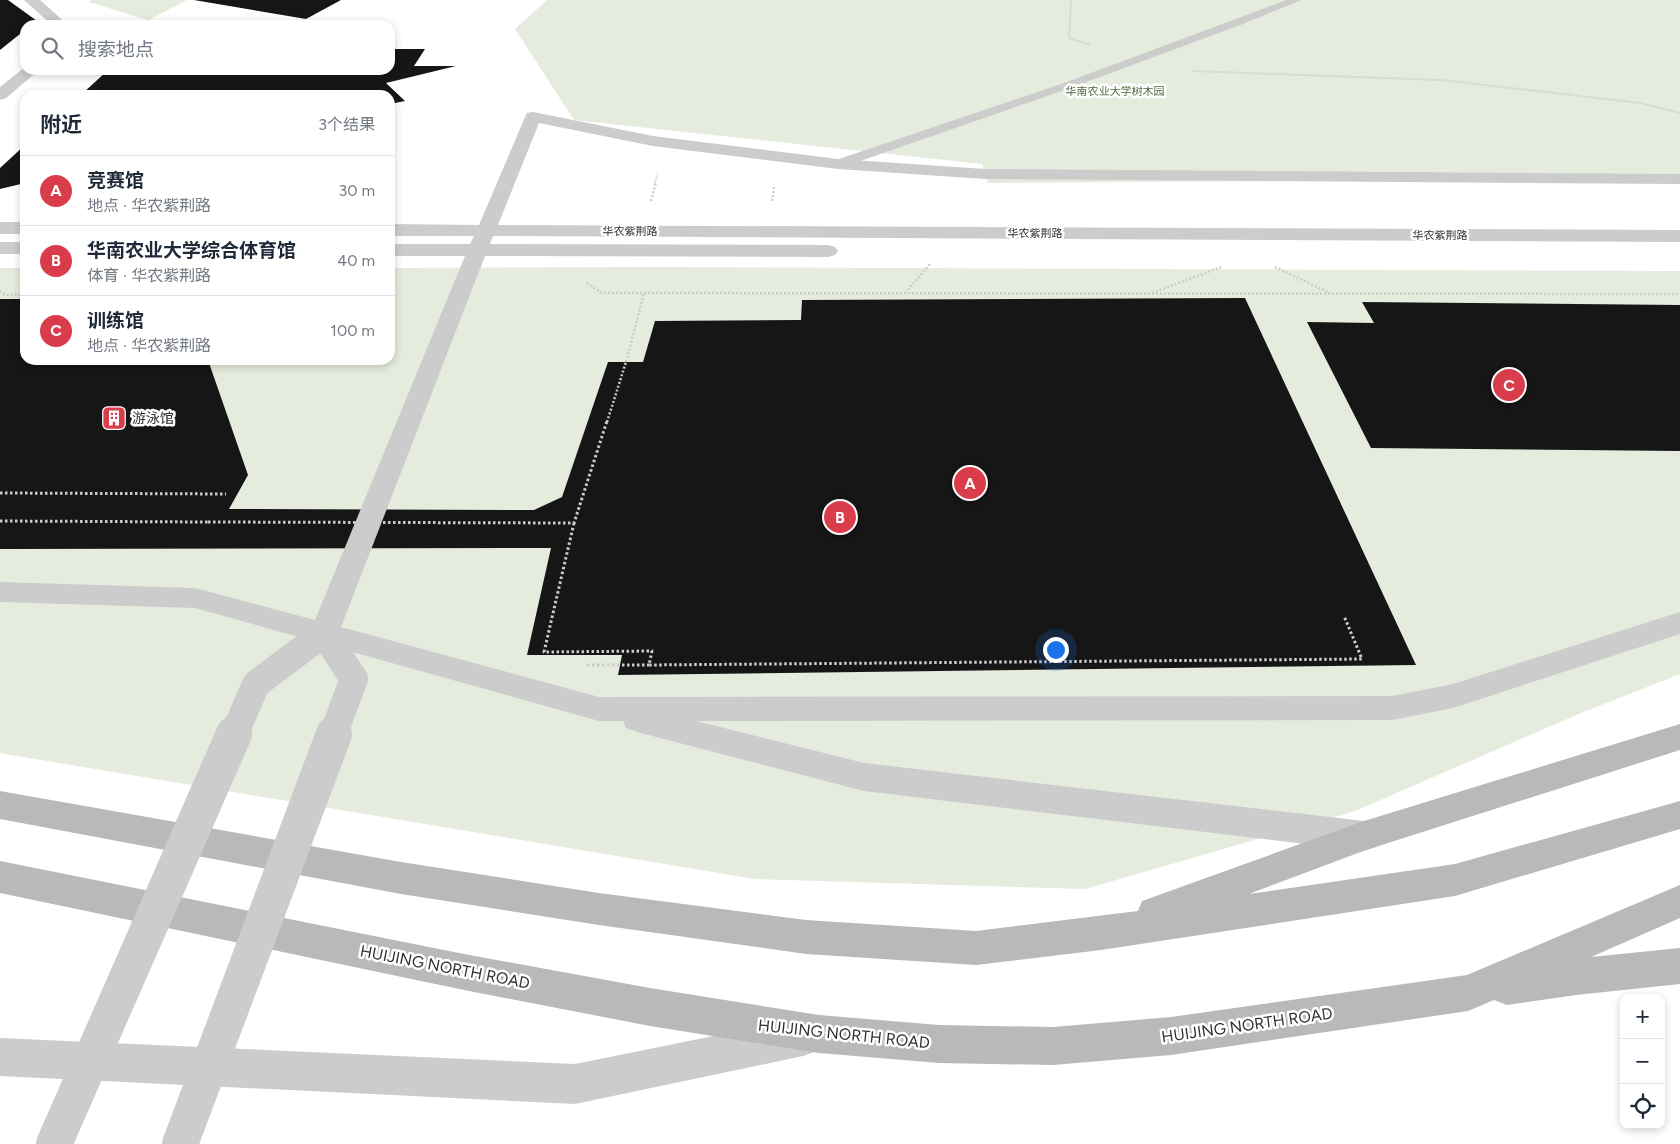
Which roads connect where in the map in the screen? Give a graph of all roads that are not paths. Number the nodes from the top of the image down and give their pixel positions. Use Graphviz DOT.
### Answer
graph roads {
  1 [pos="31,0"];
  2 [pos="1296,0"];
  3 [pos="55,20"];
  4 [pos="24,75"];
  5 [pos="0,95"];
  6 [pos="838,164"];
  7 [pos="1680,178"];
  8 [pos="0,228"];
  9 [pos="20,228"];
  10 [pos="395,231"];
  11 [pos="1680,236"];
  12 [pos="482,240"];
  13 [pos="0,248"];
  14 [pos="20,248"];
  15 [pos="395,249"];
  16 [pos="843,251"];
  17 [pos="1680,254"];
  18 [pos="1230,258"];
  19 [pos="0,592"];
  20 [pos="1680,623"];
  21 [pos="324,633"];
  22 [pos="599,709"];
  23 [pos="1680,737"];
  24 [pos="0,804"];
  25 [pos="1680,815"];
  26 [pos="1364,836"];
  27 [pos="0,877"];
  28 [pos="1680,901"];
  29 [pos="1101,933"];
  30 [pos="1680,966"];
  31 [pos="1468,993"];
  32 [pos="819,1034"];
  33 [pos="0,1057"];
  34 [pos="54,1144"];
  35 [pos="180,1144"];
  1 -- 3 [label="street"];
  2 -- 6 [label="lane"];
  4 -- 5 [label="street"];
  6 -- 7 [label="street"];
  6 -- 12 [label="street"];
  8 -- 9 [label="street"];
  10 -- 12 [label="street, 华农紫荆路"];
  11 -- 12 [label="street, 华农紫荆路"];
  12 -- 15 [label="street, 华农紫荆路"];
  12 -- 16 [label="street, 华农紫荆路"];
  12 -- 21 [label="street"];
  13 -- 14 [label="street"];
  17 -- 18 [label="street, 华农紫荆路"];
  19 -- 21 [label="street"];
  20 -- 22 [label="street"];
  21 -- 22 [label="street"];
  21 -- 34 [label="street, bridge"];
  21 -- 35 [label="street, bridge"];
  22 -- 26 [label="street"];
  23 -- 26 [label="street"];
  24 -- 29 [label="street"];
  25 -- 29 [label="street"];
  26 -- 29 [label="street"];
  27 -- 32 [label="street, HUIJING NORTH ROAD"];
  28 -- 31 [label="street, HUIJING NORTH ROAD"];
  30 -- 31 [label="street"];
  31 -- 32 [label="street, HUIJING NORTH ROAD"];
  32 -- 33 [label="street"];
}
